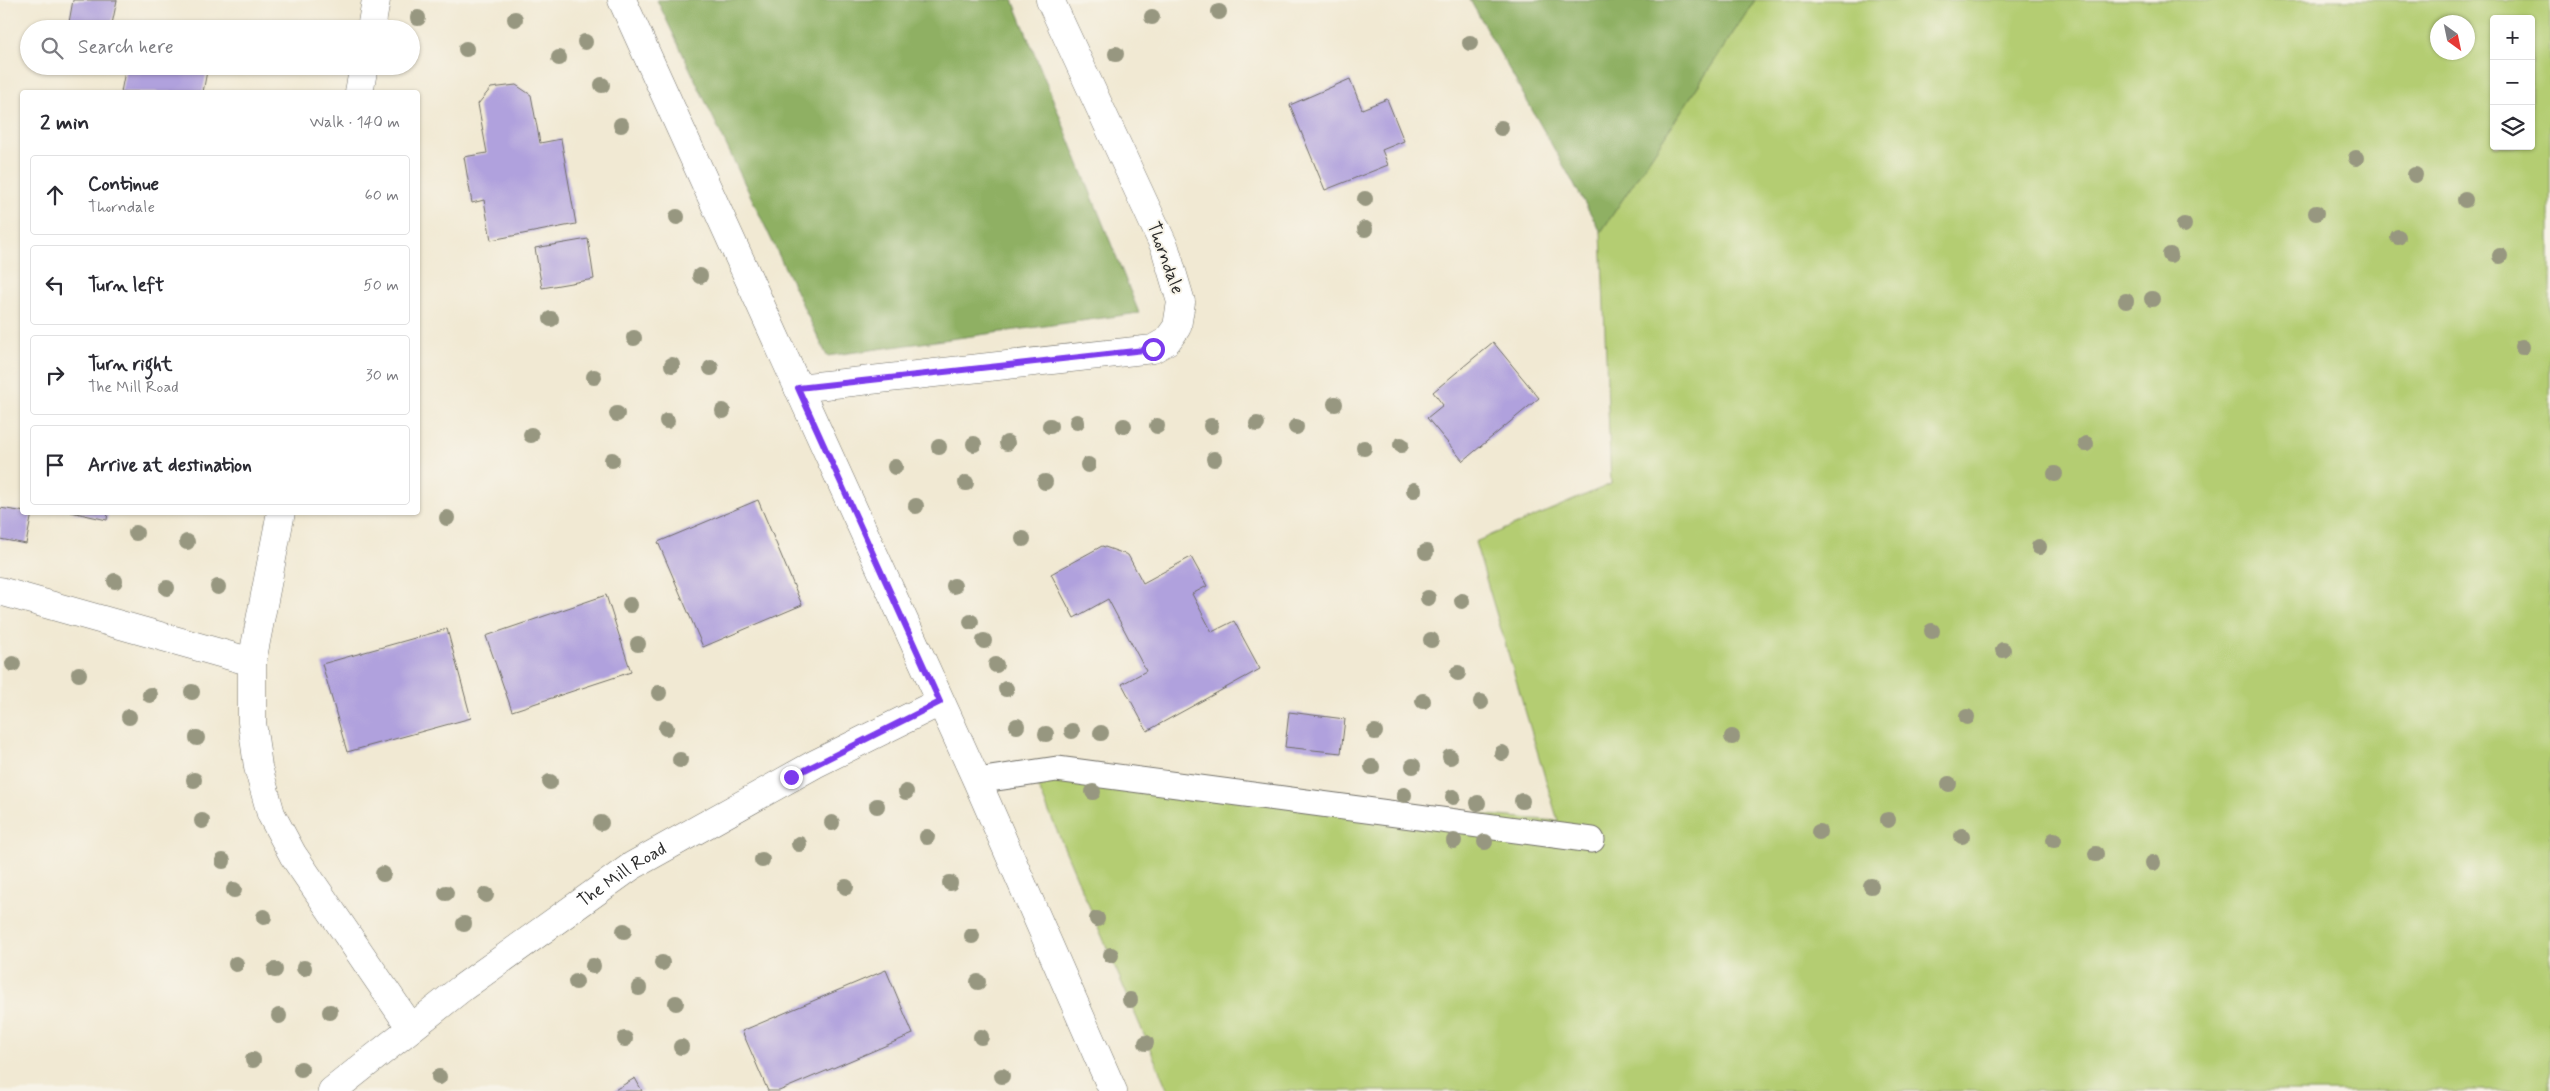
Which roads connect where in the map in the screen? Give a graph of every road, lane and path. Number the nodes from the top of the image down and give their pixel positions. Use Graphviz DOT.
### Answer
graph roads {
  1 [pos="376,0"];
  2 [pos="622,0"];
  3 [pos="1050,0"];
  4 [pos="373,20"];
  5 [pos="362,75"];
  6 [pos="359,90"];
  7 [pos="798,388"];
  8 [pos="280,515"];
  9 [pos="0,591"];
  10 [pos="252,662"];
  11 [pos="940,702"];
  12 [pos="977,780"];
  13 [pos="1592,840"];
  14 [pos="411,1028"];
  15 [pos="332,1091"];
  16 [pos="1113,1091"];
  1 -- 4 [label="street"];
  2 -- 7 [label="street"];
  3 -- 7 [label="street, Thorndale"];
  5 -- 6 [label="street"];
  7 -- 11 [label="street"];
  8 -- 10 [label="street"];
  9 -- 10 [label="street"];
  10 -- 14 [label="street"];
  11 -- 12 [label="street"];
  11 -- 14 [label="street, The Mill Road"];
  12 -- 13 [label="lane"];
  12 -- 16 [label="street"];
  14 -- 15 [label="street, The Mill Road"];
}
